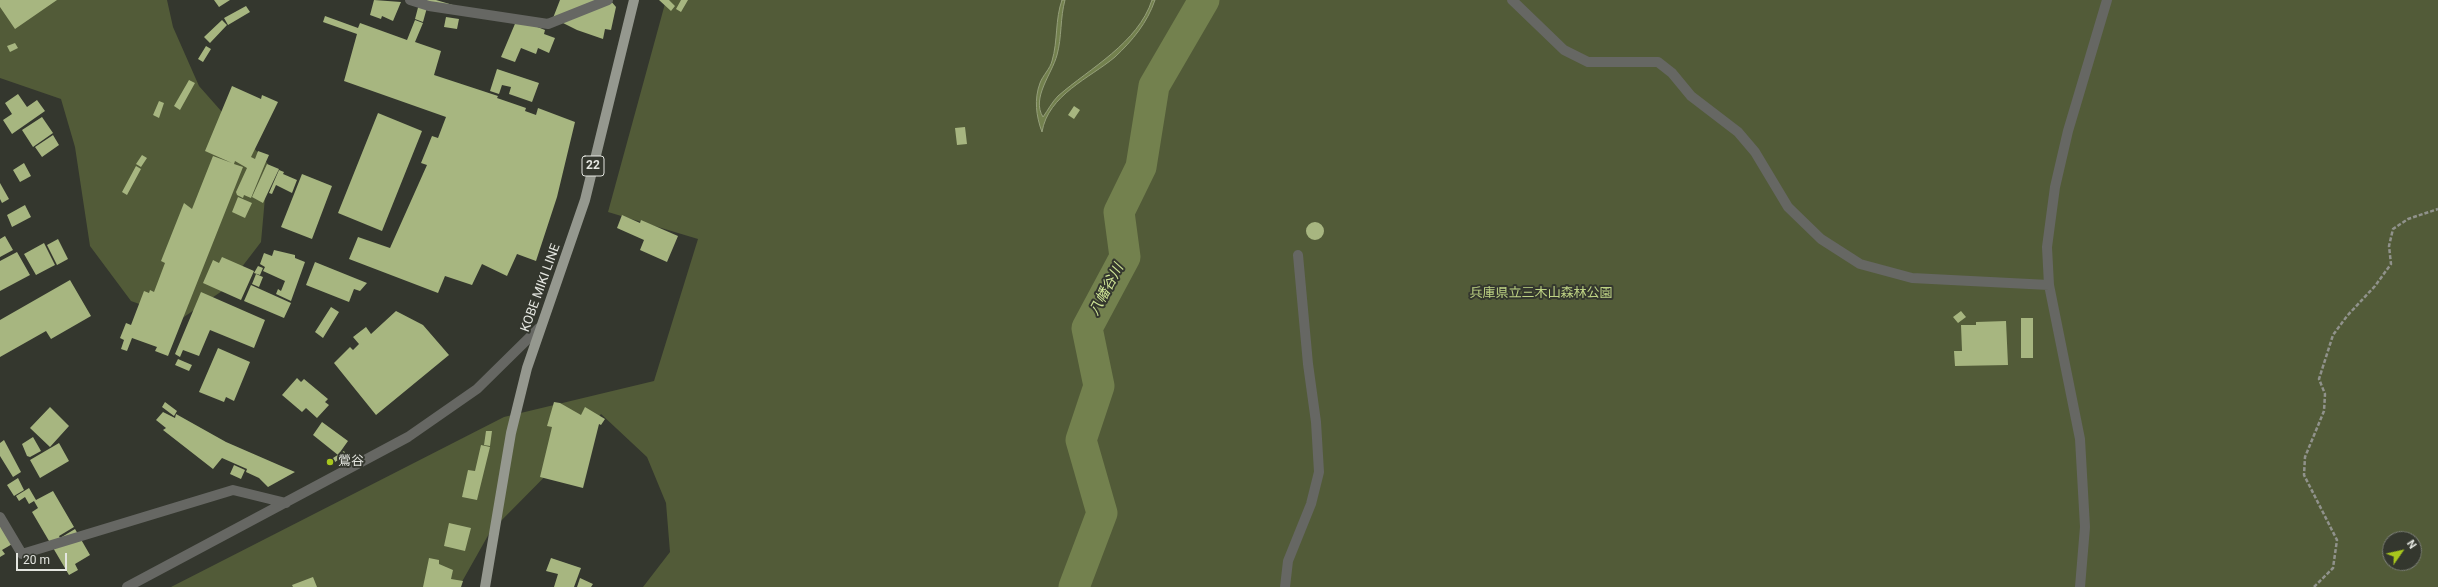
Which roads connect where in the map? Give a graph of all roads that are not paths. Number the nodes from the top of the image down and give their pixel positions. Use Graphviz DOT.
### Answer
graph roads {
  1 [pos="410,0"];
  2 [pos="608,0"];
  3 [pos="634,0"];
  4 [pos="1512,0"];
  5 [pos="2107,0"];
  6 [pos="1298,255"];
  7 [pos="2049,285"];
  8 [pos="539,328"];
  9 [pos="286,503"];
  10 [pos="0,517"];
  11 [pos="127,587"];
  12 [pos="485,587"];
  13 [pos="1285,587"];
  14 [pos="2080,587"];
  1 -- 2 [label="street"];
  3 -- 8 [label="main road, KOBE MIKI LINE / 22"];
  4 -- 7 [label="street"];
  5 -- 7 [label="street"];
  6 -- 13 [label="street"];
  7 -- 14 [label="street"];
  8 -- 9 [label="street"];
  8 -- 12 [label="main road, KOBE MIKI LINE / 22"];
  9 -- 10 [label="street"];
  9 -- 11 [label="street"];
}
